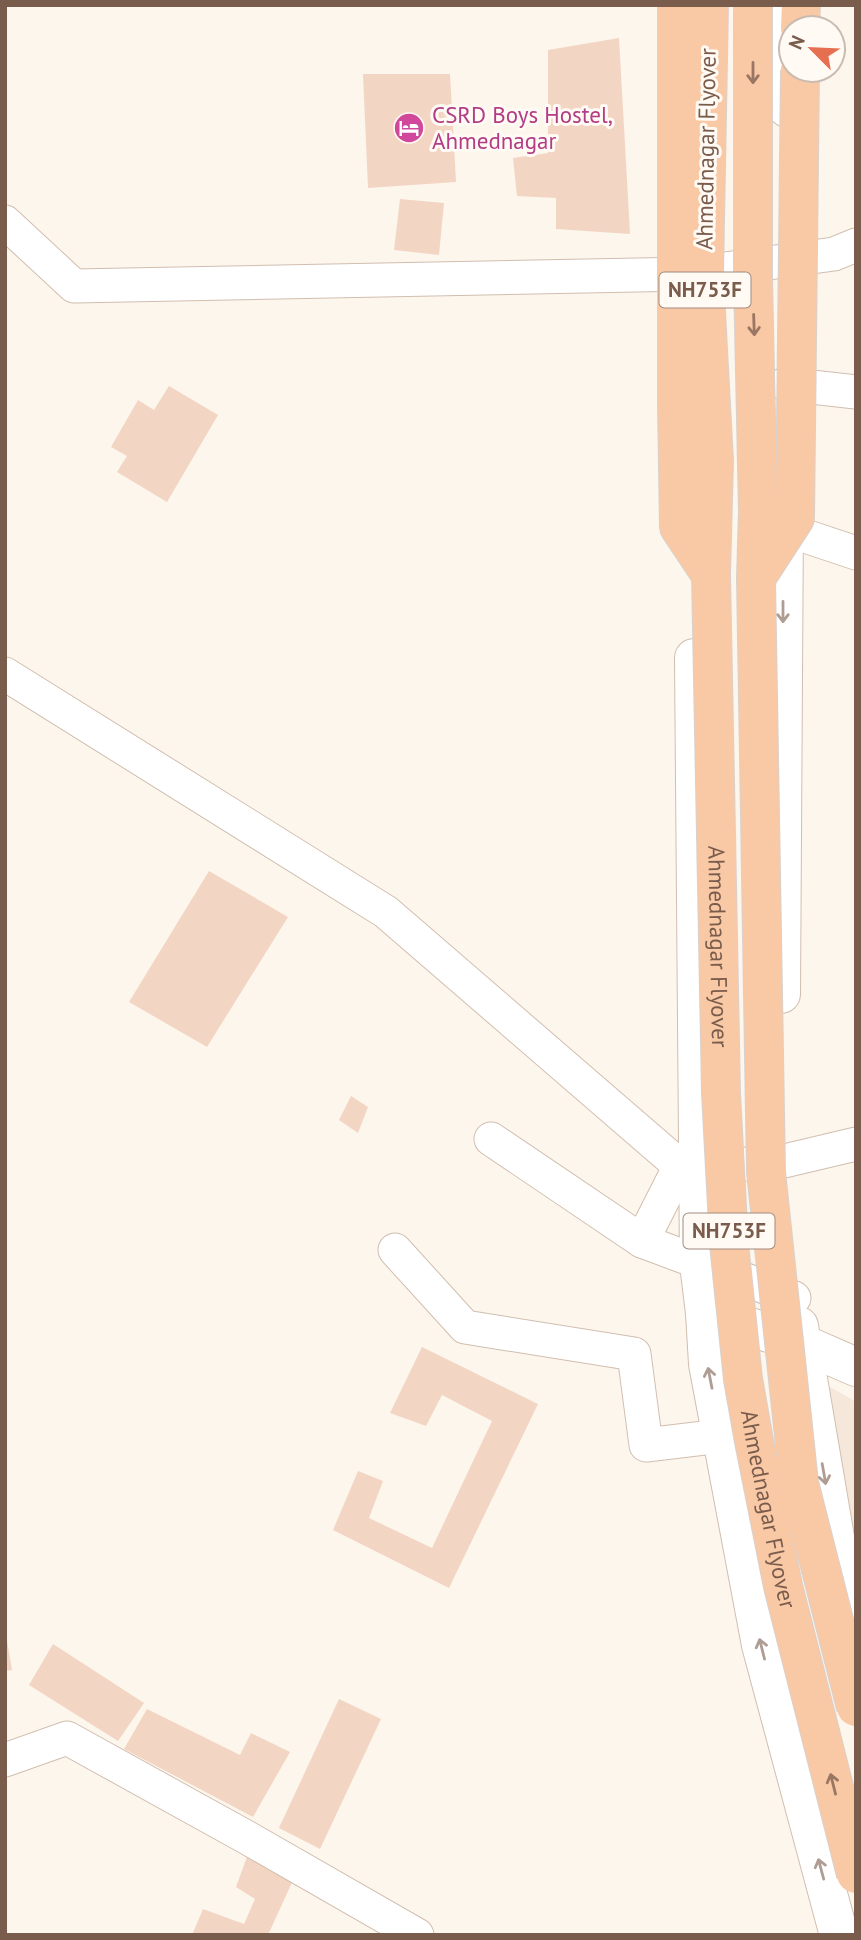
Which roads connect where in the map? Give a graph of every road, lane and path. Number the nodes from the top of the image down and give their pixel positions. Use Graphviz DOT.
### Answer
graph roads {
  1 [pos="677,5"];
  2 [pos="687,5"];
  3 [pos="709,5"];
  4 [pos="753,5"];
  5 [pos="786,5"];
  6 [pos="800,84"];
  7 [pos="5,222"];
  8 [pos="856,245"];
  9 [pos="786,261"];
  10 [pos="689,274"];
  11 [pos="785,384"];
  12 [pos="856,392"];
  13 [pos="784,529"];
  14 [pos="856,553"];
  15 [pos="711,575"];
  16 [pos="756,578"];
  17 [pos="5,674"];
  18 [pos="491,1139"];
  19 [pos="856,1144"];
  20 [pos="780,1162"];
  21 [pos="689,1167"];
  22 [pos="642,1241"];
  23 [pos="395,1250"];
  24 [pos="699,1264"];
  25 [pos="794,1298"];
  26 [pos="705,1313"];
  27 [pos="801,1343"];
  28 [pos="856,1367"];
  29 [pos="721,1436"];
  30 [pos="856,1641"];
  31 [pos="856,1707"];
  32 [pos="5,1760"];
  33 [pos="856,1874"];
  34 [pos="417,1935"];
  35 [pos="839,1935"];
  1 -- 15 [label="highway, bridge"];
  2 -- 10 [label="street"];
  3 -- 15 [label="highway, Ahmednagar Flyover / NH753F, bridge"];
  4 -- 16 [label="highway, Ahmednagar Flyover, one-way, bridge"];
  5 -- 9 [label="street"];
  6 -- 16 [label="highway, bridge"];
  7 -- 10 [label="street"];
  8 -- 9 [label="street"];
  9 -- 10 [label="street"];
  9 -- 11 [label="street"];
  10 -- 21 [label="street"];
  11 -- 12 [label="street"];
  11 -- 13 [label="street"];
  13 -- 14 [label="street"];
  13 -- 20 [label="street, one-way"];
  33 -- 15 [label="highway, Ahmednagar Flyover / NH753F, one-way, bridge"];
  16 -- 31 [label="highway, Ahmednagar Flyover / NH753F, bridge"];
  17 -- 21 [label="street"];
  18 -- 22 [label="street"];
  19 -- 20 [label="street"];
  20 -- 21 [label="street"];
  20 -- 25 [label="street"];
  21 -- 22 [label="street"];
  21 -- 24 [label="street"];
  22 -- 24 [label="street"];
  23 -- 29 [label="street"];
  24 -- 25 [label="street"];
  24 -- 26 [label="street"];
  25 -- 27 [label="street"];
  26 -- 27 [label="street"];
  29 -- 26 [label="street, one-way"];
  27 -- 28 [label="street"];
  27 -- 30 [label="street, one-way"];
  35 -- 29 [label="street, one-way"];
  32 -- 34 [label="street"];
}
